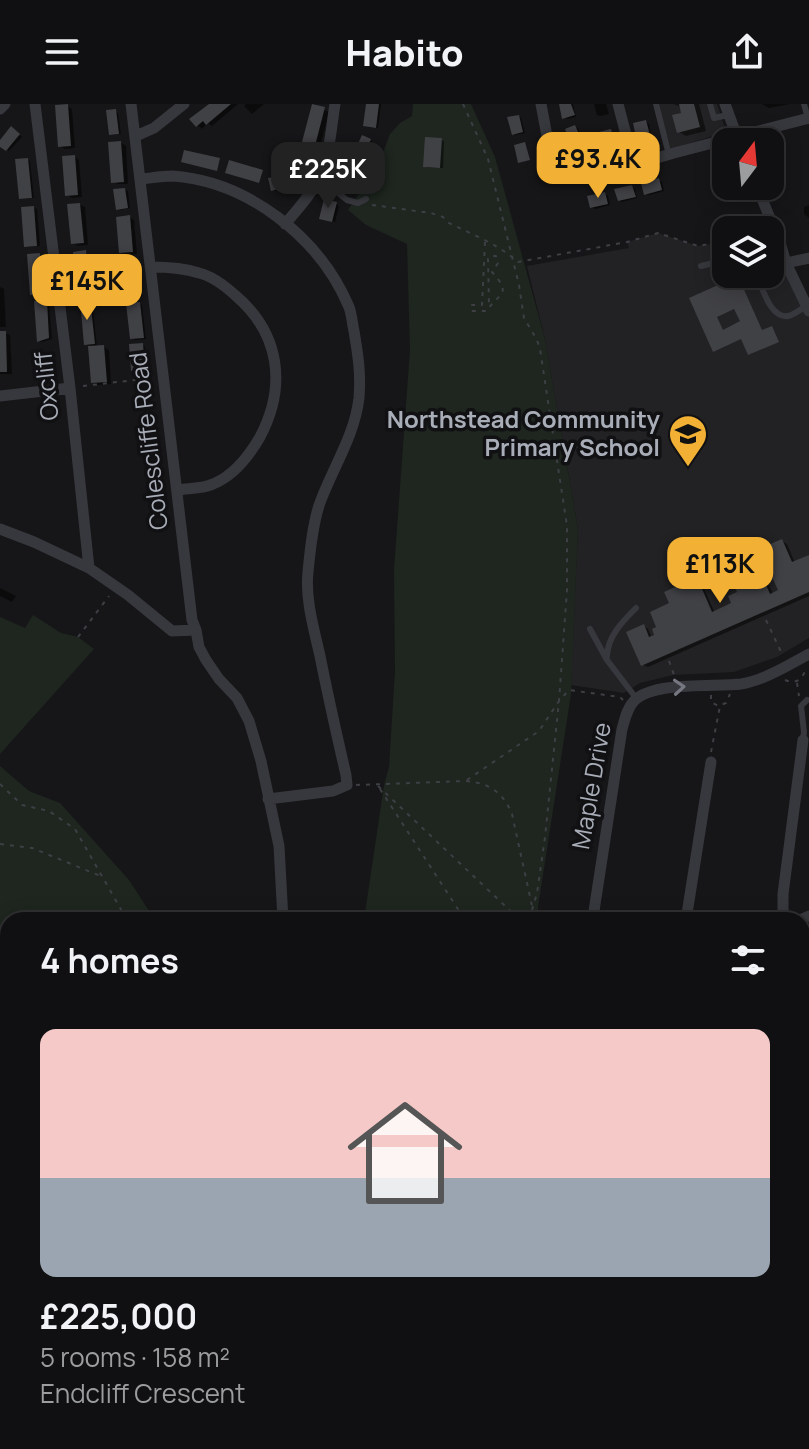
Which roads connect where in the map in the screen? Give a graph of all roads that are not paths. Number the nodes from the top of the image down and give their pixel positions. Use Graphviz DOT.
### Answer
graph roads {
  1 [pos="5,104"];
  2 [pos="35,104"];
  3 [pos="131,104"];
  4 [pos="184,104"];
  5 [pos="335,104"];
  6 [pos="541,104"];
  7 [pos="618,104"];
  8 [pos="656,104"];
  9 [pos="710,104"];
  10 [pos="804,104"];
  11 [pos="0,109"];
  12 [pos="726,109"];
  13 [pos="808,119"];
  14 [pos="733,128"];
  15 [pos="778,128"];
  16 [pos="136,136"];
  17 [pos="712,146"];
  18 [pos="669,155"];
  19 [pos="634,165"];
  20 [pos="319,178"];
  21 [pos="141,179"];
  22 [pos="366,199"];
  23 [pos="285,224"];
  24 [pos="809,258"];
  25 [pos="784,260"];
  26 [pos="712,263"];
  27 [pos="786,263"];
  28 [pos="701,266"];
  29 [pos="151,267"];
  30 [pos="762,288"];
  31 [pos="808,308"];
  32 [pos="70,388"];
  33 [pos="0,396"];
  34 [pos="177,490"];
  35 [pos="0,529"];
  36 [pos="89,568"];
  37 [pos="636,608"];
  38 [pos="590,629"];
  39 [pos="196,630"];
  40 [pos="809,654"];
  41 [pos="607,660"];
  42 [pos="632,703"];
  43 [pos="804,703"];
  44 [pos="803,740"];
  45 [pos="711,762"];
  46 [pos="268,799"];
  47 [pos="283,912"];
  48 [pos="594,912"];
  49 [pos="687,912"];
  50 [pos="783,912"];
  1 -- 11 [label="street"];
  2 -- 32 [label="street, Oxcliff"];
  3 -- 16 [label="street, Colescliffe Road"];
  4 -- 16 [label="street"];
  5 -- 20 [label="street"];
  6 -- 19 [label="street"];
  7 -- 19 [label="street"];
  8 -- 18 [label="lane"];
  9 -- 12 [label="lane"];
  10 -- 13 [label="lane"];
  12 -- 14 [label="street"];
  13 -- 15 [label="street"];
  16 -- 21 [label="street, Colescliffe Road"];
  17 -- 18 [label="street"];
  18 -- 19 [label="street"];
  20 -- 22 [label="lane"];
  20 -- 23 [label="street"];
  21 -- 23 [label="street"];
  21 -- 29 [label="street, Colescliffe Road"];
  23 -- 46 [label="street"];
  24 -- 27 [label="street"];
  25 -- 27 [label="street"];
  26 -- 28 [label="lane"];
  27 -- 31 [label="street"];
  29 -- 34 [label="street, Colescliffe Road"];
  29 -- 34 [label="street"];
  30 -- 31 [label="lane"];
  32 -- 33 [label="street"];
  32 -- 36 [label="street, Oxcliff"];
  34 -- 39 [label="street, Colescliffe Road"];
  35 -- 36 [label="street"];
  36 -- 39 [label="street"];
  37 -- 41 [label="lane"];
  38 -- 41 [label="lane"];
  39 -- 46 [label="street, Colescliffe Road"];
  42 -- 40 [label="street, Maple Drive, one-way"];
  41 -- 42 [label="lane"];
  42 -- 48 [label="street, Maple Drive"];
  43 -- 44 [label="lane"];
  44 -- 50 [label="street"];
  45 -- 49 [label="street"];
  46 -- 47 [label="street, Colescliffe Road"];
}
